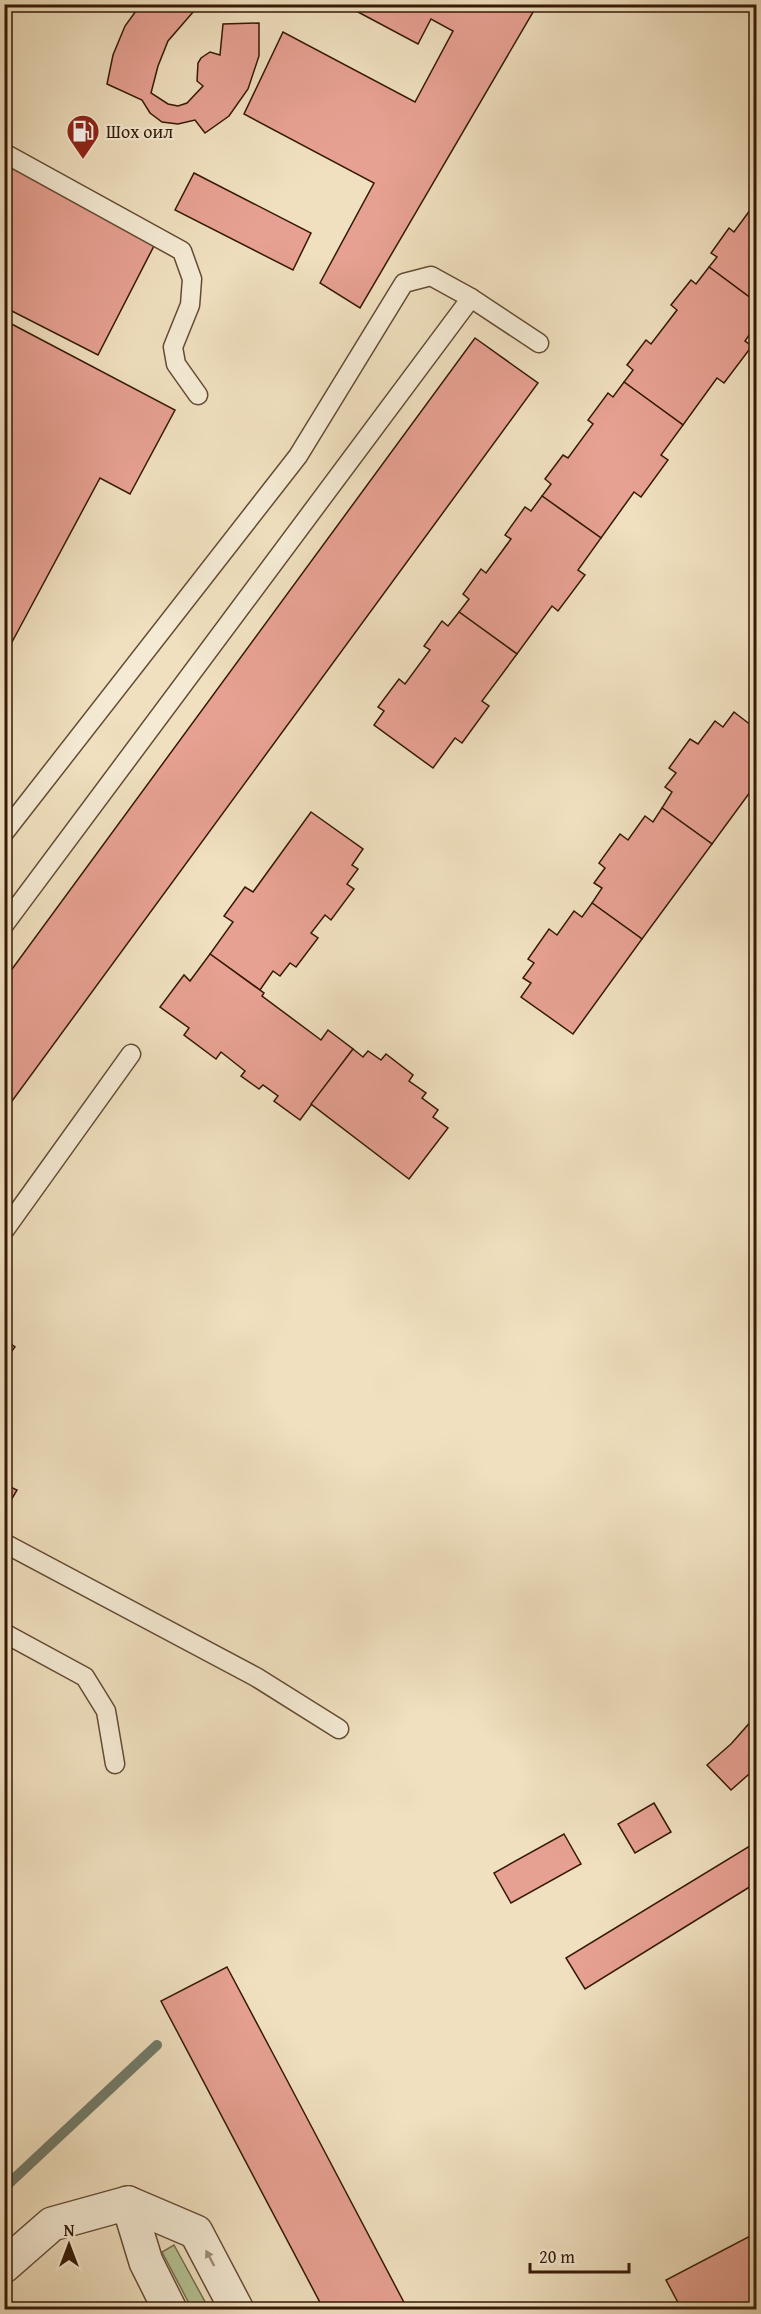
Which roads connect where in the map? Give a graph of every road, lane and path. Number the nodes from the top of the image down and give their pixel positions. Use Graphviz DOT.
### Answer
graph roads {
  1 [pos="4,153"];
  2 [pos="471,298"];
  3 [pos="539,343"];
  4 [pos="198,396"];
  5 [pos="4,833"];
  6 [pos="4,926"];
  7 [pos="131,1054"];
  8 [pos="4,1231"];
  9 [pos="4,1543"];
  10 [pos="4,1633"];
  11 [pos="339,1729"];
  12 [pos="115,1764"];
  13 [pos="128,2203"];
  14 [pos="4,2266"];
  15 [pos="170,2310"];
  16 [pos="237,2310"];
  1 -- 4 [label="lane"];
  2 -- 3 [label="lane"];
  2 -- 5 [label="lane"];
  2 -- 6 [label="lane"];
  7 -- 8 [label="lane"];
  9 -- 11 [label="lane"];
  10 -- 12 [label="lane"];
  13 -- 14 [label="street"];
  13 -- 15 [label="street"];
  16 -- 13 [label="street, one-way"];
}
